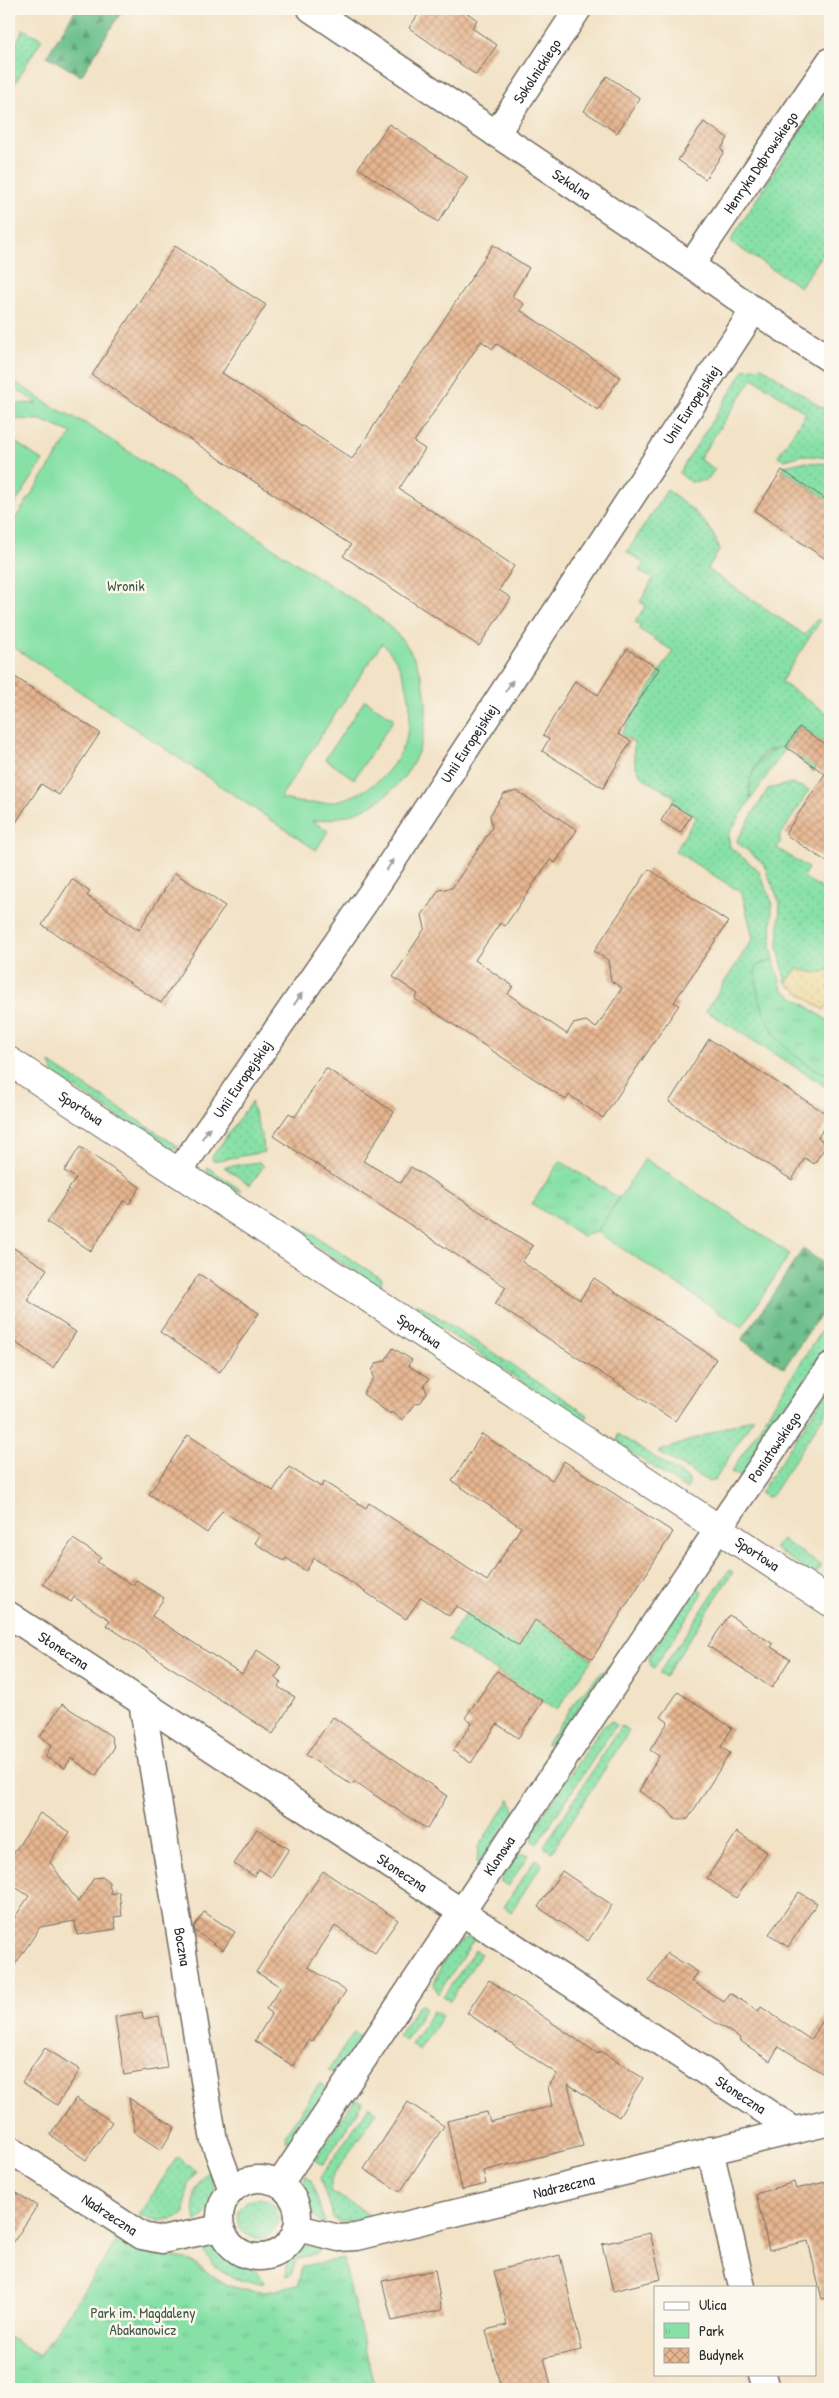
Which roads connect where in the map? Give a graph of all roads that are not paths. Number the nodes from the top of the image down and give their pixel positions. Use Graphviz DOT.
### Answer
graph roads {
  1 [pos="311,9"];
  2 [pos="578,9"];
  3 [pos="830,61"];
  4 [pos="496,134"];
  5 [pos="691,266"];
  6 [pos="754,310"];
  7 [pos="830,359"];
  8 [pos="9,1062"];
  9 [pos="178,1173"];
  10 [pos="830,1366"];
  11 [pos="719,1528"];
  12 [pos="830,1602"];
  13 [pos="9,1615"];
  14 [pos="142,1702"];
  15 [pos="464,1912"];
  16 [pos="830,2122"];
  17 [pos="794,2130"];
  18 [pos="9,2149"];
  19 [pos="710,2150"];
  20 [pos="279,2185"];
  21 [pos="232,2190"];
  22 [pos="220,2228"];
  23 [pos="297,2228"];
  24 [pos="742,2286"];
  25 [pos="763,2376"];
  26 [pos="766,2389"];
  1 -- 4 [label="street, Szkolna"];
  2 -- 4 [label="street, Sokolnickiego"];
  3 -- 5 [label="street, Henryka Dąbrowskiego"];
  4 -- 5 [label="street, Szkolna"];
  5 -- 6 [label="street, Szkolna"];
  6 -- 7 [label="street, Szkolna"];
  9 -- 6 [label="street, Unii Europejskiej, one-way"];
  8 -- 9 [label="street, Sportowa"];
  9 -- 11 [label="street, Sportowa"];
  10 -- 11 [label="street, Poniatowskiego"];
  11 -- 12 [label="street, Sportowa"];
  11 -- 15 [label="street, Klonowa"];
  13 -- 14 [label="street, Słoneczna"];
  14 -- 15 [label="street, Słoneczna"];
  14 -- 21 [label="street, Boczna"];
  15 -- 17 [label="street, Słoneczna"];
  15 -- 20 [label="street, Klonowa"];
  16 -- 17 [label="street, Nadrzeczna"];
  17 -- 19 [label="street, Nadrzeczna"];
  18 -- 22 [label="street, Nadrzeczna"];
  19 -- 23 [label="street, Nadrzeczna"];
  19 -- 24 [label="street"];
  20 -- 21 [label="street"];
  20 -- 23 [label="street"];
  21 -- 22 [label="street"];
  22 -- 23 [label="street"];
  25 -- 26 [label="street"];
}
